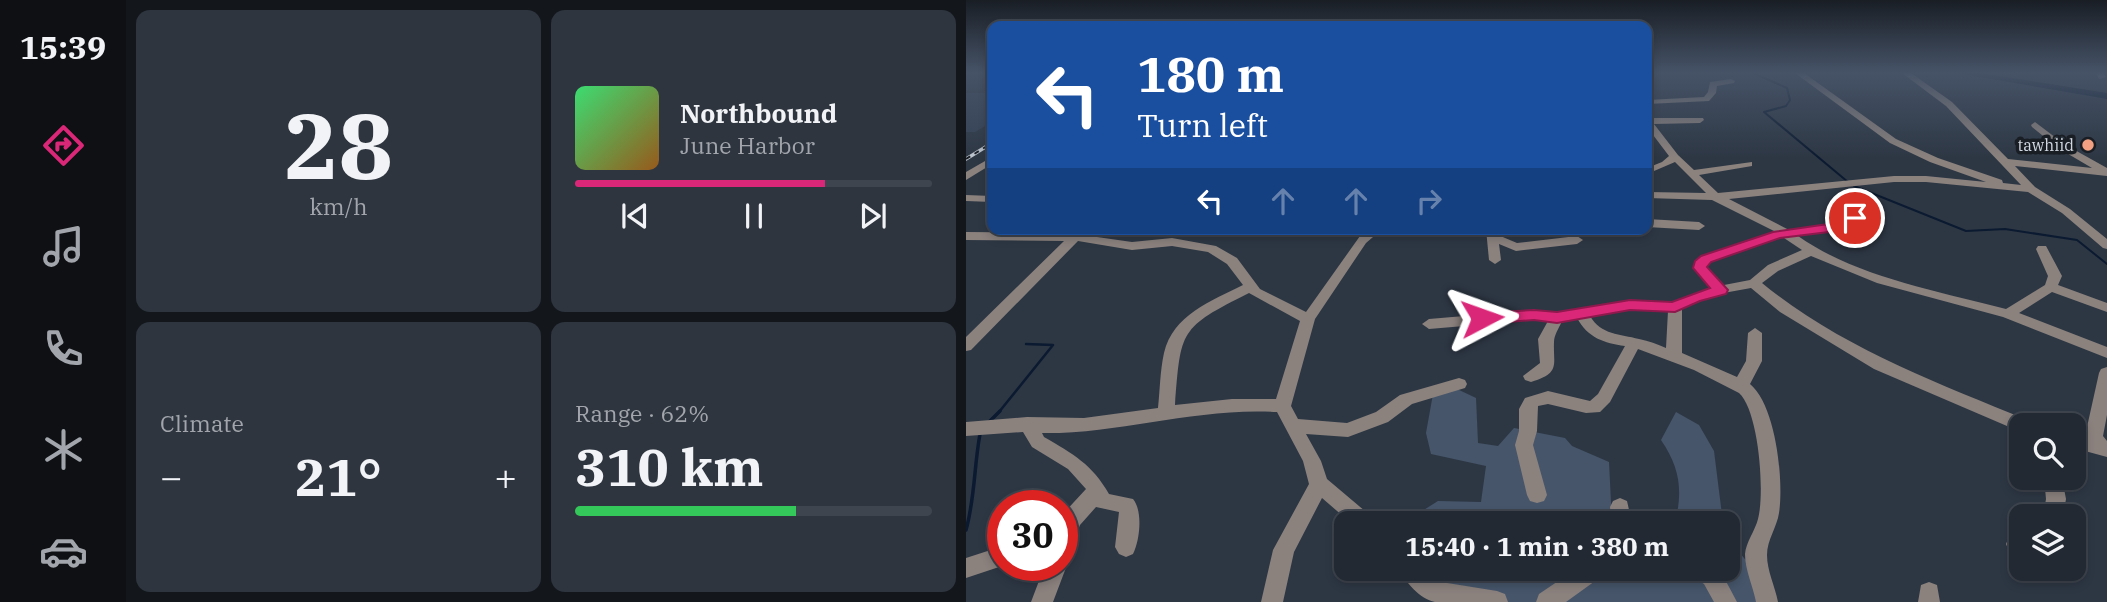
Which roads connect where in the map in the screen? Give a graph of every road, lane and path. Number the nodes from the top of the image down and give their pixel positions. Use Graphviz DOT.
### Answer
graph roads {
  1 [pos="1836,101"];
  2 [pos="1945,101"];
  3 [pos="1700,120"];
  4 [pos="1652,122"];
  5 [pos="2035,125"];
  6 [pos="1652,128"];
  7 [pos="1675,157"];
  8 [pos="2005,162"];
  9 [pos="987,163"];
  10 [pos="1748,164"];
  11 [pos="1652,169"];
  12 [pos="1692,173"];
  13 [pos="2107,173"];
  14 [pos="966,177"];
  15 [pos="2009,188"];
  16 [pos="2031,189"];
  17 [pos="1652,195"];
  18 [pos="1716,197"];
  19 [pos="966,198"];
  20 [pos="987,198"];
  21 [pos="1652,223"];
  22 [pos="1875,223"];
  23 [pos="1699,226"];
  24 [pos="1787,234"];
  25 [pos="1004,235"];
  26 [pos="1077,235"];
  27 [pos="1087,235"];
  28 [pos="1372,235"];
  29 [pos="1491,235"];
  30 [pos="1495,235"];
  31 [pos="966,236"];
  32 [pos="1577,240"];
  33 [pos="2107,245"];
  34 [pos="2042,249"];
  35 [pos="1811,251"];
  36 [pos="1495,260"];
  37 [pos="1754,283"];
  38 [pos="1250,287"];
  39 [pos="2051,288"];
  40 [pos="1721,290"];
  41 [pos="1675,307"];
  42 [pos="2107,308"];
  43 [pos="1582,314"];
  44 [pos="2008,314"];
  45 [pos="1557,317"];
  46 [pos="1308,319"];
  47 [pos="1429,324"];
  48 [pos="1755,332"];
  49 [pos="1634,343"];
  50 [pos="966,346"];
  51 [pos="2107,353"];
  52 [pos="1675,357"];
  53 [pos="2107,373"];
  54 [pos="1531,376"];
  55 [pos="1459,384"];
  56 [pos="1740,384"];
  57 [pos="1282,406"];
  58 [pos="1166,412"];
  59 [pos="2009,420"];
  60 [pos="1027,424"];
  61 [pos="1295,426"];
  62 [pos="966,429"];
  63 [pos="2103,448"];
  64 [pos="1319,484"];
  65 [pos="1097,491"];
  66 [pos="1537,495"];
  67 [pos="1078,511"];
  68 [pos="1351,511"];
  69 [pos="1126,547"];
  70 [pos="987,561"];
  71 [pos="966,568"];
  72 [pos="1050,581"];
  73 [pos="1423,581"];
  74 [pos="1577,581"];
  75 [pos="1714,581"];
  76 [pos="1042,602"];
  77 [pos="1272,602"];
  78 [pos="1497,602"];
  79 [pos="1547,602"];
  80 [pos="1726,602"];
  81 [pos="1767,602"];
  1 -- 15 [label="street"];
  2 -- 8 [label="street"];
  3 -- 4 [label="street"];
  5 -- 13 [label="street"];
  6 -- 7 [label="street"];
  7 -- 11 [label="street"];
  7 -- 12 [label="street"];
  8 -- 13 [label="street"];
  8 -- 16 [label="street"];
  9 -- 14 [label="street"];
  10 -- 12 [label="street"];
  12 -- 18 [label="street"];
  15 -- 16 [label="street"];
  15 -- 18 [label="street"];
  16 -- 33 [label="street"];
  17 -- 18 [label="street"];
  18 -- 24 [label="street"];
  19 -- 20 [label="street"];
  21 -- 23 [label="street"];
  22 -- 24 [label="street"];
  24 -- 35 [label="street"];
  24 -- 40 [label="street"];
  25 -- 31 [label="street"];
  26 -- 50 [label="street"];
  27 -- 38 [label="street"];
  28 -- 46 [label="street"];
  29 -- 36 [label="street"];
  30 -- 32 [label="street"];
  34 -- 39 [label="street"];
  35 -- 37 [label="street"];
  35 -- 44 [label="street"];
  37 -- 40 [label="street"];
  37 -- 59 [label="street"];
  38 -- 46 [label="street"];
  38 -- 58 [label="street"];
  39 -- 42 [label="street"];
  39 -- 44 [label="street"];
  40 -- 41 [label="street"];
  41 -- 43 [label="street"];
  41 -- 52 [label="street"];
  43 -- 45 [label="street"];
  43 -- 49 [label="street"];
  44 -- 51 [label="street"];
  45 -- 47 [label="street"];
  45 -- 54 [label="street"];
  46 -- 57 [label="street"];
  48 -- 56 [label="street"];
  49 -- 52 [label="street"];
  49 -- 66 [label="street"];
  52 -- 56 [label="street"];
  53 -- 63 [label="street"];
  55 -- 61 [label="street"];
  56 -- 81 [label="street"];
  57 -- 58 [label="street"];
  57 -- 61 [label="street"];
  58 -- 60 [label="street"];
  60 -- 62 [label="street"];
  60 -- 65 [label="street"];
  61 -- 64 [label="street"];
  64 -- 68 [label="street"];
  64 -- 77 [label="street"];
  65 -- 67 [label="street"];
  65 -- 69 [label="street"];
  70 -- 71 [label="street"];
  72 -- 76 [label="street"];
  73 -- 78 [label="street"];
  74 -- 79 [label="street"];
  75 -- 80 [label="street"];
}
